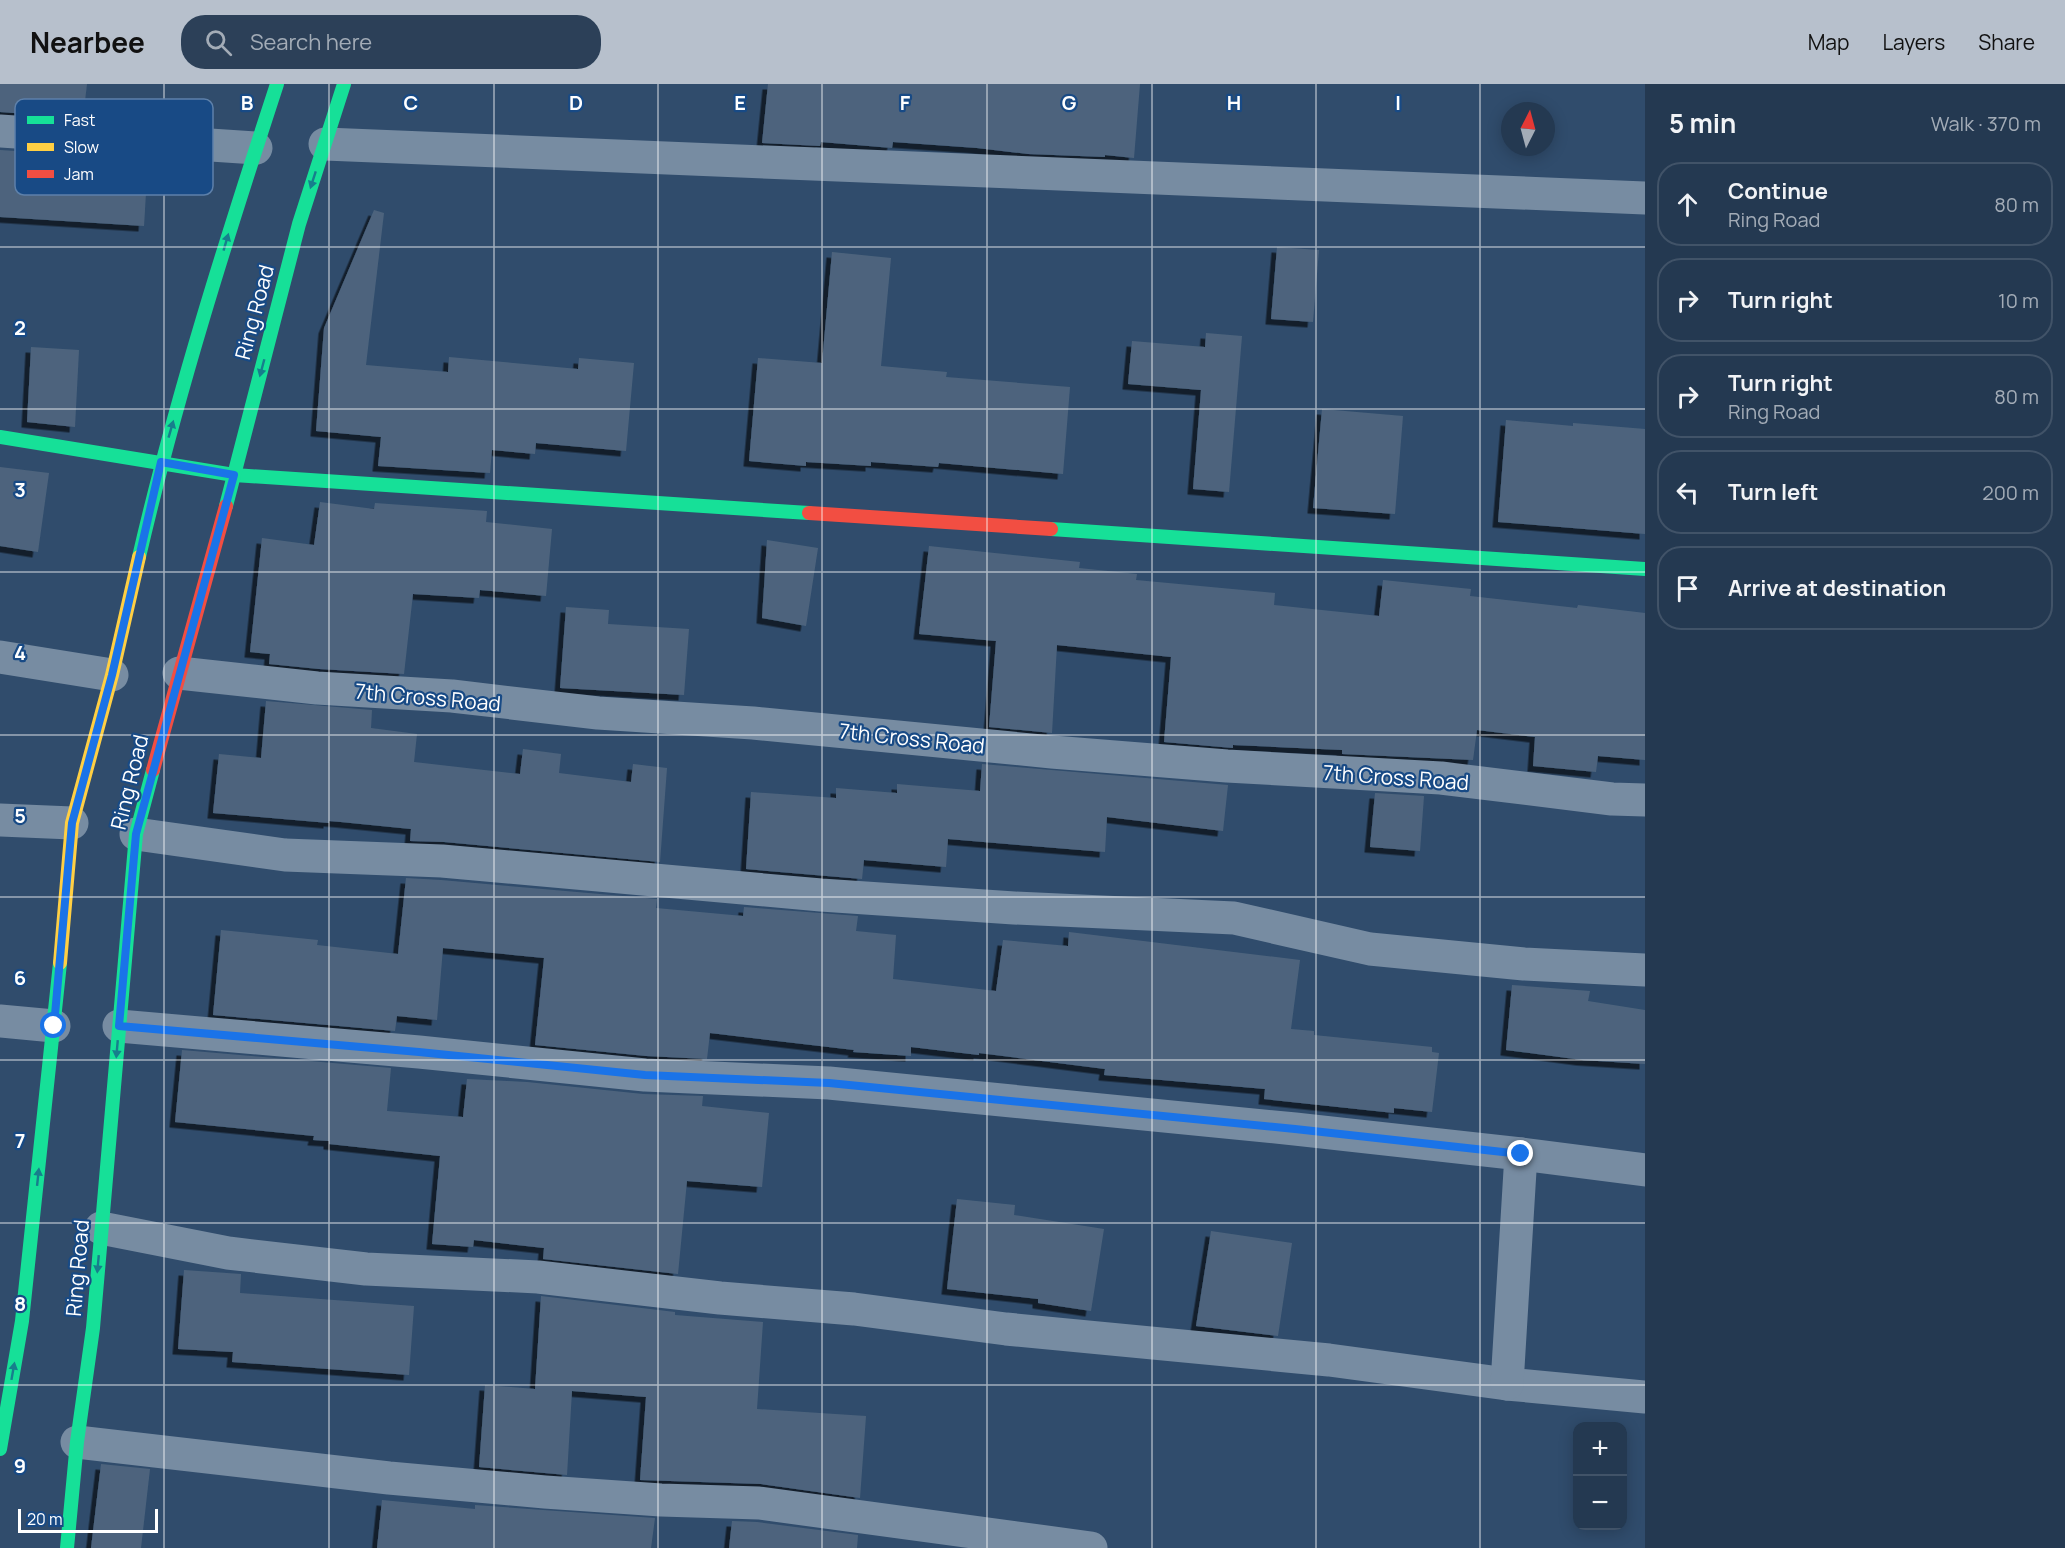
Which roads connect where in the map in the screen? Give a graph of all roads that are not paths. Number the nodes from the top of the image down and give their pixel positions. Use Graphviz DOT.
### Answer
graph roads {
  1 [pos="277,84"];
  2 [pos="344,84"];
  3 [pos="0,131"];
  4 [pos="15,132"];
  5 [pos="325,144"];
  6 [pos="213,145"];
  7 [pos="256,148"];
  8 [pos="1645,198"];
  9 [pos="0,437"];
  10 [pos="161,462"];
  11 [pos="234,475"];
  12 [pos="1645,569"];
  13 [pos="0,657"];
  14 [pos="179,673"];
  15 [pos="112,675"];
  16 [pos="1645,800"];
  17 [pos="0,820"];
  18 [pos="72,823"];
  19 [pos="136,834"];
  20 [pos="1645,970"];
  21 [pos="0,1021"];
  22 [pos="54,1026"];
  23 [pos="119,1026"];
  24 [pos="1521,1154"];
  25 [pos="1645,1170"];
  26 [pos="101,1228"];
  27 [pos="11,1319"];
  28 [pos="1507,1384"];
  29 [pos="1645,1397"];
  30 [pos="77,1442"];
  31 [pos="0,1449"];
  32 [pos="67,1548"];
  33 [pos="1091,1548"];
  1 -- 7 [label="main road, Ring Road"];
  2 -- 5 [label="main road, Ring Road"];
  3 -- 4 [label="street"];
  5 -- 8 [label="street"];
  5 -- 11 [label="main road, Ring Road, one-way"];
  6 -- 7 [label="street"];
  10 -- 7 [label="main road, Ring Road, one-way"];
  9 -- 10 [label="main road"];
  10 -- 11 [label="main road"];
  10 -- 15 [label="main road, Ring Road"];
  11 -- 12 [label="main road"];
  11 -- 14 [label="main road, Ring Road"];
  13 -- 15 [label="street"];
  14 -- 16 [label="street, 7th Cross Road"];
  14 -- 19 [label="main road, Ring Road"];
  15 -- 18 [label="main road, Ring Road"];
  17 -- 18 [label="street"];
  18 -- 22 [label="main road, Ring Road"];
  19 -- 20 [label="street"];
  19 -- 23 [label="main road, Ring Road"];
  21 -- 22 [label="street"];
  27 -- 22 [label="main road, Ring Road, one-way"];
  23 -- 24 [label="street"];
  23 -- 26 [label="main road, Ring Road, one-way"];
  24 -- 25 [label="street"];
  24 -- 28 [label="street"];
  26 -- 28 [label="street"];
  26 -- 30 [label="main road, Ring Road, one-way"];
  31 -- 27 [label="main road, Ring Road, one-way"];
  28 -- 29 [label="street"];
  30 -- 32 [label="main road, Ring Road"];
  30 -- 33 [label="street"];
}
